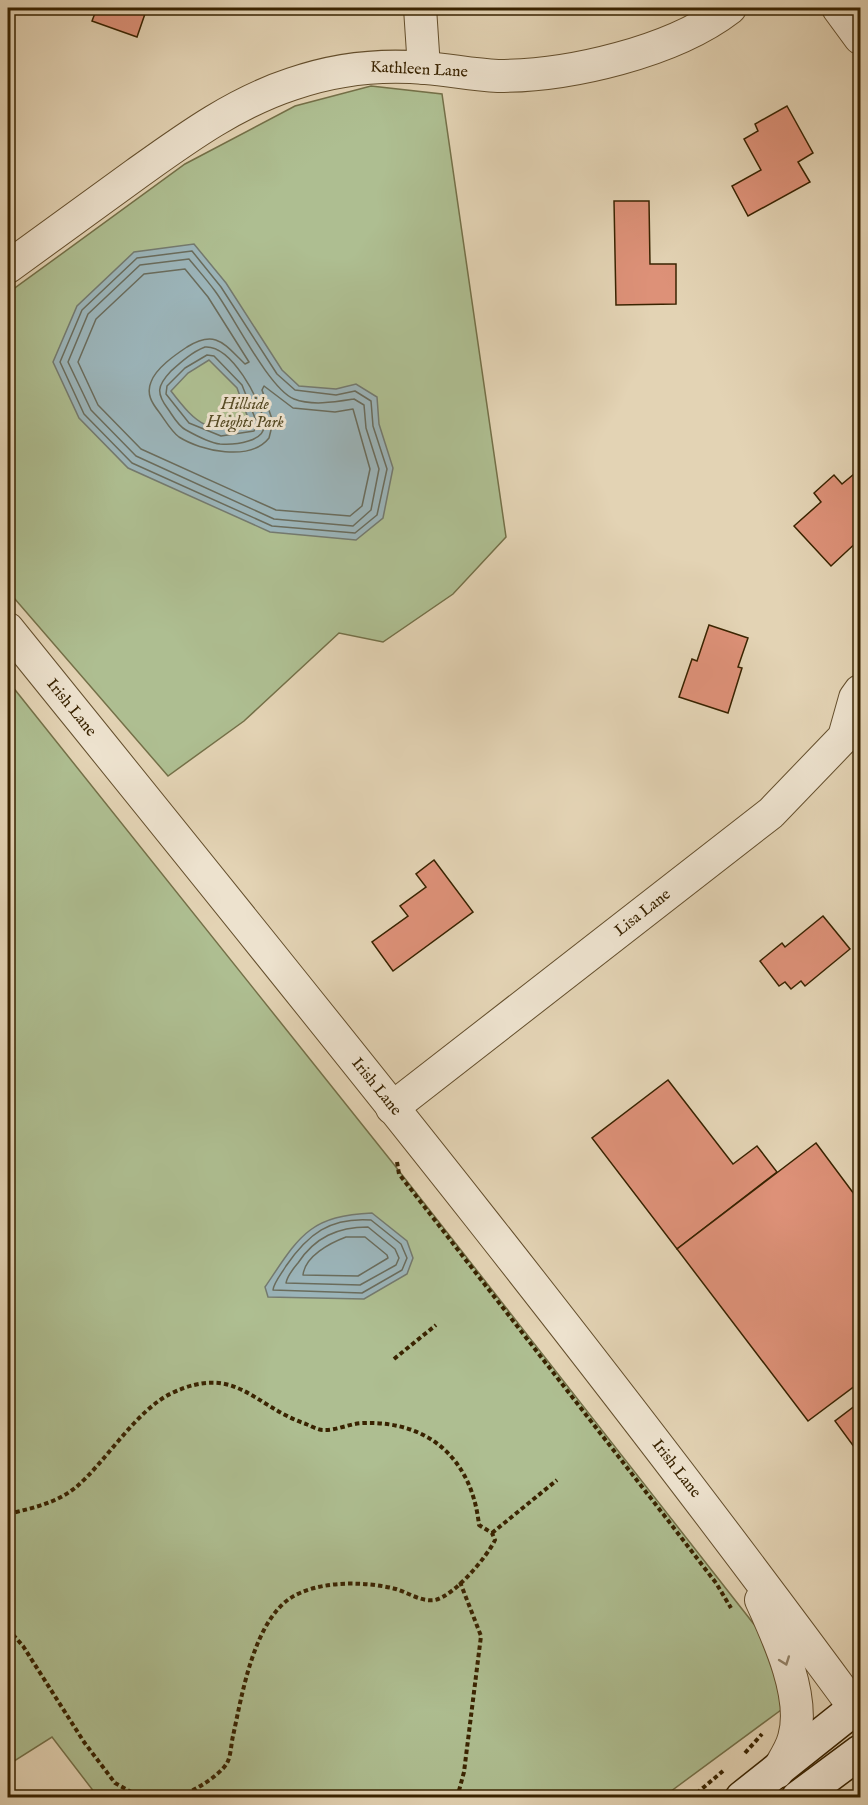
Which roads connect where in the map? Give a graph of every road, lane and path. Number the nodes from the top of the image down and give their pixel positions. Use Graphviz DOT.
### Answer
graph roads {
  1 [pos="420,8"];
  2 [pos="730,8"];
  3 [pos="838,8"];
  4 [pos="861,38"];
  5 [pos="424,68"];
  6 [pos="8,267"];
  7 [pos="8,629"];
  8 [pos="861,691"];
  9 [pos="852,745"];
  10 [pos="392,1108"];
  11 [pos="419,1141"];
  12 [pos="436,1325"];
  13 [pos="394,1359"];
  14 [pos="557,1480"];
  15 [pos="8,1514"];
  16 [pos="492,1533"];
  17 [pos="738,1550"];
  18 [pos="460,1582"];
  19 [pos="732,1610"];
  20 [pos="8,1629"];
  21 [pos="859,1709"];
  22 [pos="766,1723"];
  23 [pos="861,1752"];
  24 [pos="739,1758"];
  25 [pos="731,1764"];
  26 [pos="777,1772"];
  27 [pos="142,1797"];
  28 [pos="171,1797"];
  29 [pos="178,1797"];
  30 [pos="457,1797"];
  31 [pos="691,1797"];
  32 [pos="742,1797"];
  33 [pos="798,1797"];
  1 -- 5 [label="street"];
  2 -- 5 [label="street, Kathleen Lane"];
  3 -- 4 [label="street"];
  5 -- 6 [label="street, Kathleen Lane"];
  7 -- 10 [label="street, Irish Lane"];
  8 -- 9 [label="street, Lisa Lane"];
  9 -- 10 [label="street, Lisa Lane"];
  10 -- 11 [label="street, Irish Lane"];
  11 -- 17 [label="street, Irish Lane"];
  11 -- 19 [label="path"];
  12 -- 13 [label="path"];
  14 -- 16 [label="path"];
  15 -- 16 [label="path"];
  16 -- 18 [label="path"];
  17 -- 21 [label="street, Irish Lane"];
  17 -- 26 [label="street, Irish Lane, one-way"];
  18 -- 29 [label="path"];
  18 -- 30 [label="path"];
  20 -- 27 [label="path"];
  21 -- 26 [label="main road"];
  22 -- 24 [label="path"];
  23 -- 33 [label="main road"];
  25 -- 31 [label="path"];
  26 -- 32 [label="main road"];
  28 -- 29 [label="path"];
}
